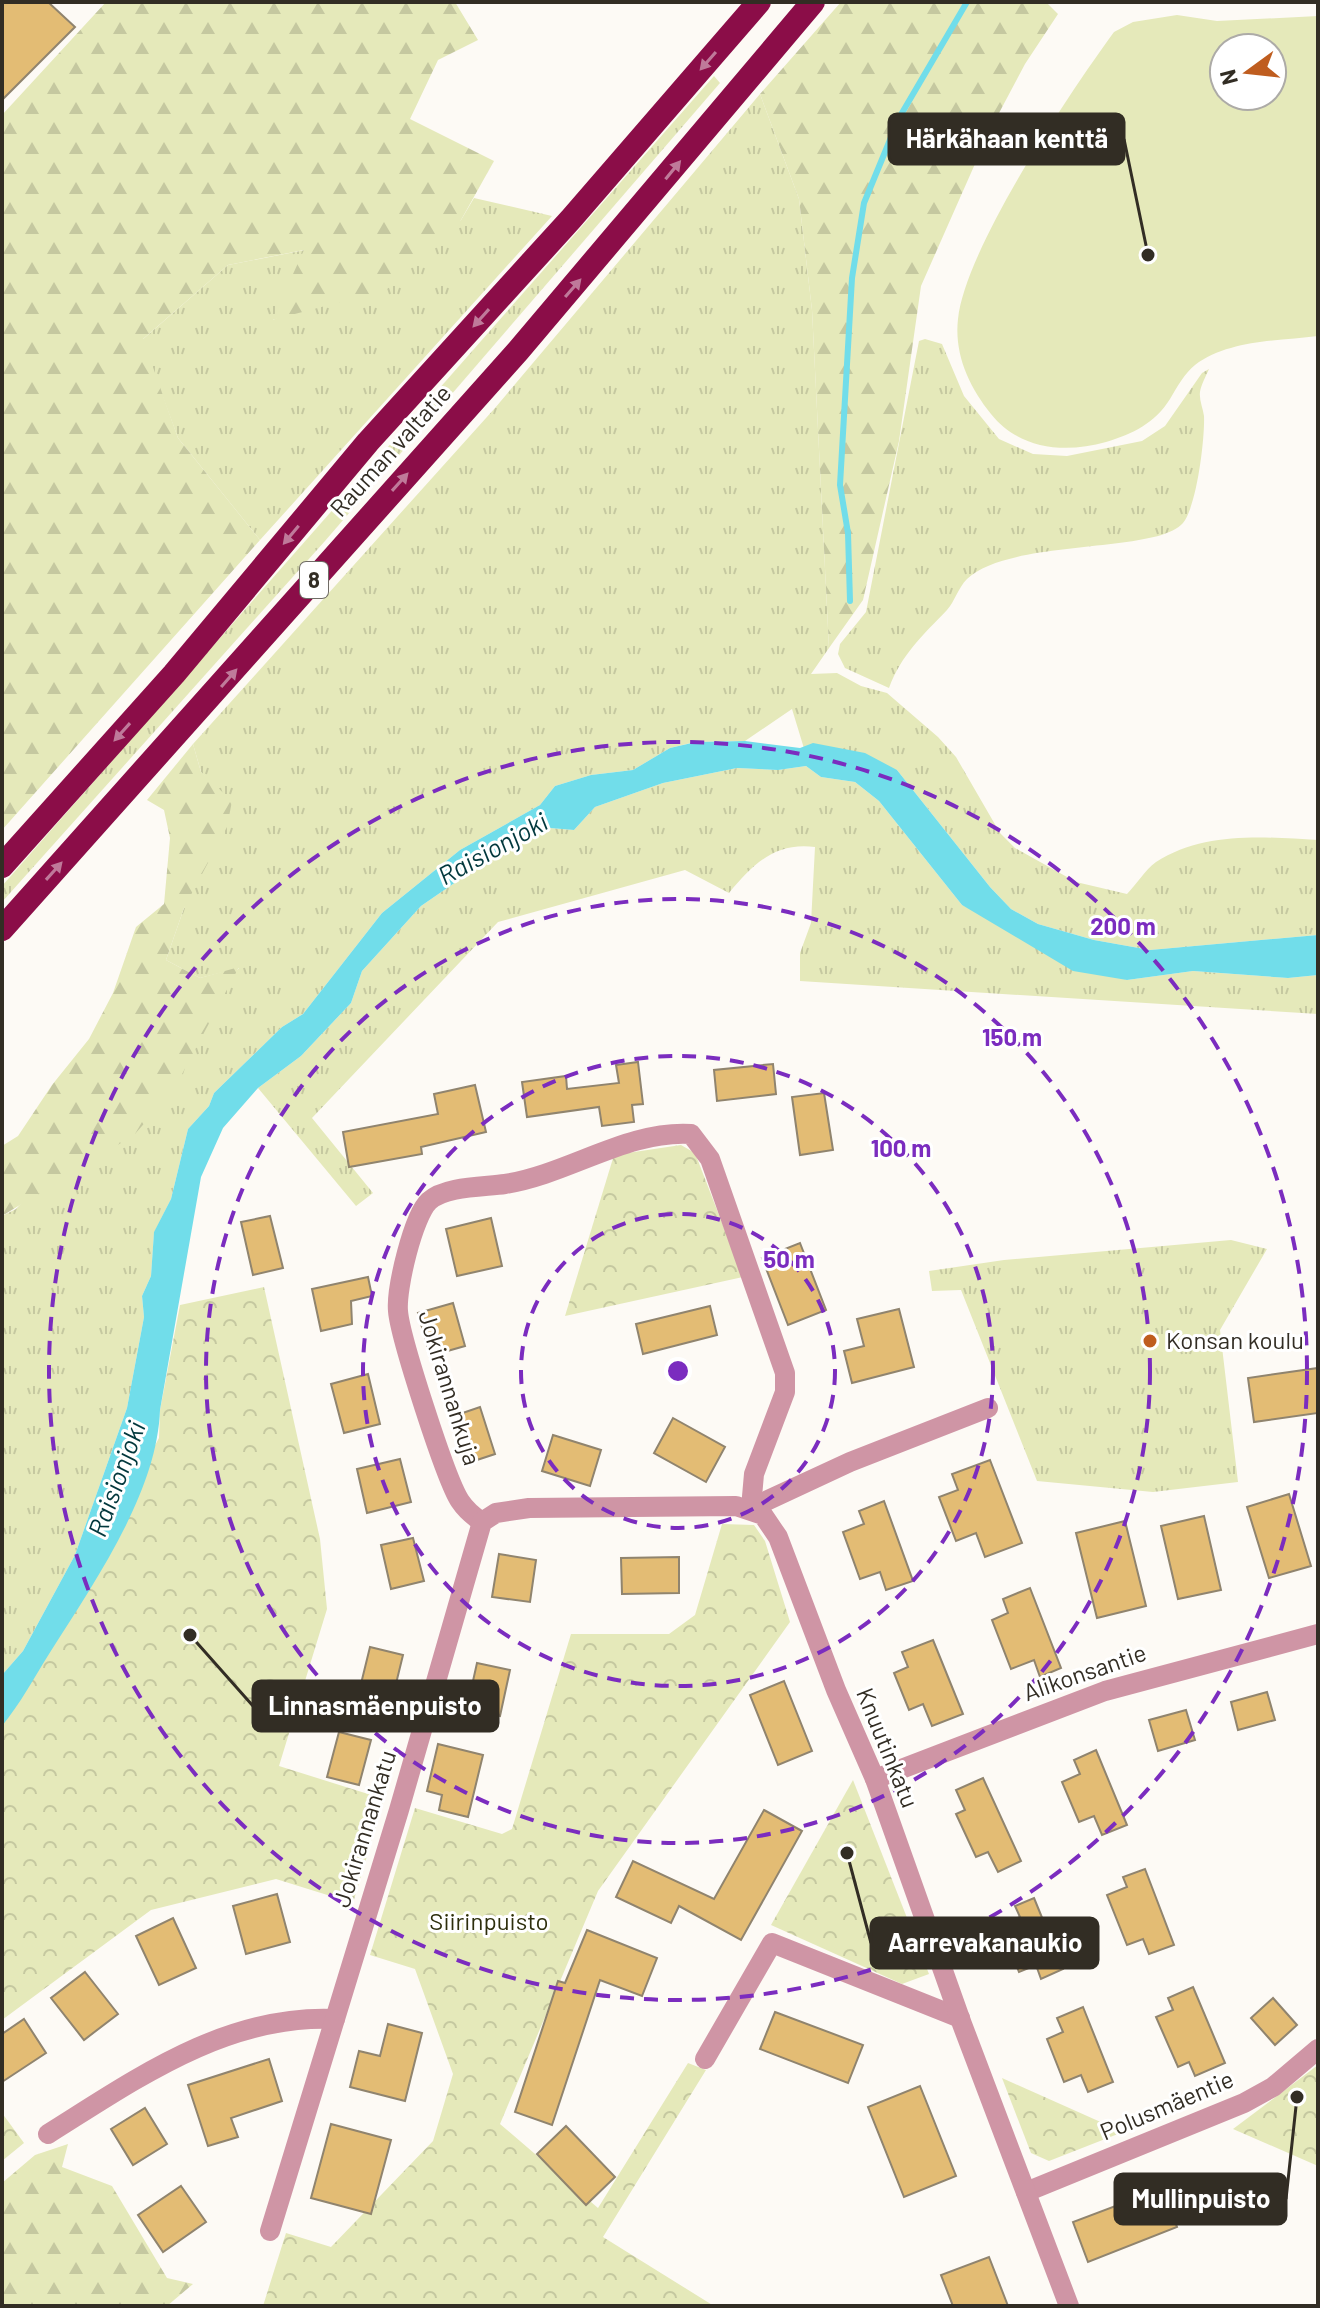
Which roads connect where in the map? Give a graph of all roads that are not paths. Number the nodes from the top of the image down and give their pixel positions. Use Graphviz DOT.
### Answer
graph roads {
  1 [pos="759,2"];
  2 [pos="813,2"];
  3 [pos="2,866"];
  4 [pos="2,929"];
  5 [pos="988,1408"];
  6 [pos="751,1508"];
  7 [pos="482,1522"];
  8 [pos="1318,1634"];
  9 [pos="875,1779"];
  10 [pos="960,2018"];
  11 [pos="335,2019"];
  12 [pos="1318,2049"];
  13 [pos="705,2059"];
  14 [pos="48,2134"];
  15 [pos="1026,2192"];
  16 [pos="270,2231"];
  17 [pos="1069,2306"];
  1 -- 3 [label="highway, Rauman valtatie / 8, one-way"];
  4 -- 2 [label="highway, Rauman valtatie / 8, one-way"];
  5 -- 6 [label="street"];
  6 -- 7 [label="street"];
  6 -- 7 [label="street, Jokirannankuja"];
  6 -- 9 [label="street, Knuutinkatu"];
  7 -- 11 [label="street, Jokirannankatu"];
  8 -- 9 [label="street, Alikonsantie"];
  9 -- 10 [label="street, Knuutinkatu"];
  10 -- 13 [label="street"];
  10 -- 15 [label="street, Knuutinkatu"];
  11 -- 14 [label="street"];
  11 -- 16 [label="street, Jokirannankatu"];
  12 -- 15 [label="street, Polusmäentie"];
  15 -- 17 [label="street, Knuutinkatu"];
}
